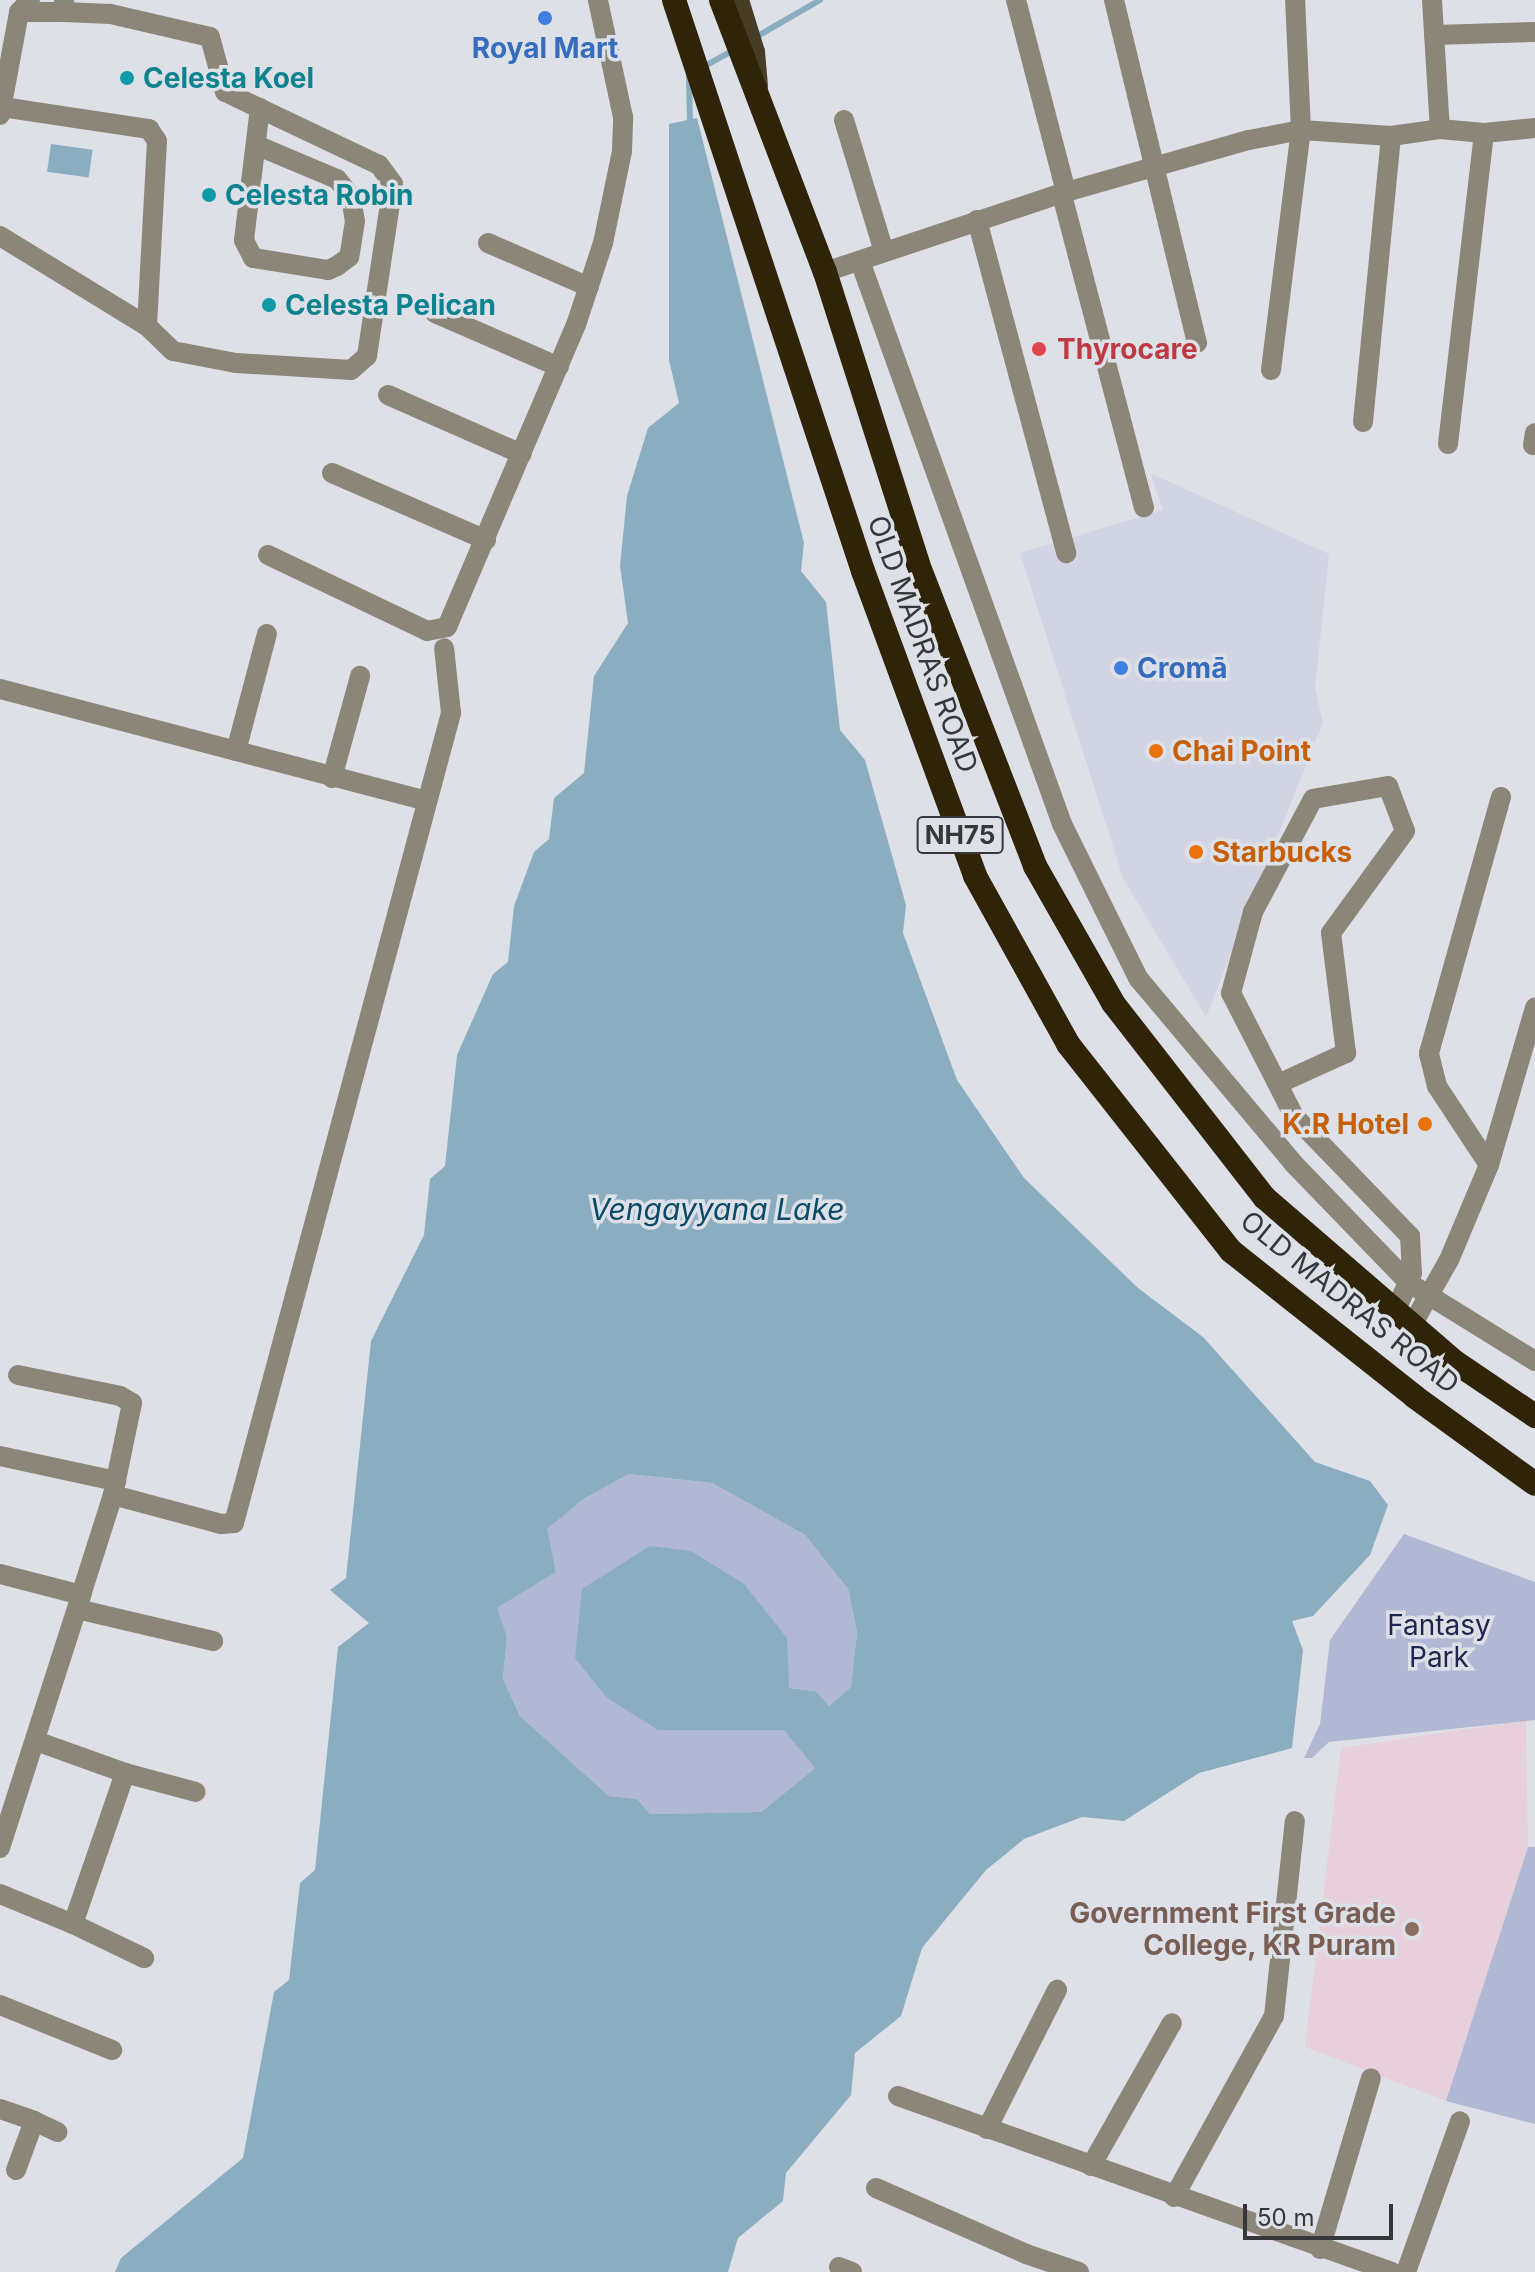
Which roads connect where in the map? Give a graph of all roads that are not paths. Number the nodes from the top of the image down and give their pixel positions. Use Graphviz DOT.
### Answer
graph roads {
  1 [pos="598,0"];
  2 [pos="674,0"];
  3 [pos="721,0"];
  4 [pos="739,0"];
  5 [pos="1016,0"];
  6 [pos="1114,0"];
  7 [pos="1295,0"];
  8 [pos="1432,0"];
  9 [pos="25,6"];
  10 [pos="65,6"];
  11 [pos="1535,32"];
  12 [pos="1434,35"];
  13 [pos="758,94"];
  14 [pos="260,108"];
  15 [pos="1,111"];
  16 [pos="844,120"];
  17 [pos="1535,128"];
  18 [pos="1440,129"];
  19 [pos="1301,130"];
  20 [pos="1484,133"];
  21 [pos="1391,136"];
  22 [pos="256,145"];
  23 [pos="1158,169"];
  24 [pos="1064,194"];
  25 [pos="977,220"];
  26 [pos="0,236"];
  27 [pos="352,239"];
  28 [pos="384,242"];
  29 [pos="488,243"];
  30 [pos="884,252"];
  31 [pos="860,261"];
  32 [pos="825,272"];
  33 [pos="589,287"];
  34 [pos="435,313"];
  35 [pos="147,326"];
  36 [pos="1197,343"];
  37 [pos="559,367"];
  38 [pos="1271,370"];
  39 [pos="388,395"];
  40 [pos="1363,422"];
  41 [pos="1448,444"];
  42 [pos="522,454"];
  43 [pos="332,473"];
  44 [pos="1144,507"];
  45 [pos="486,540"];
  46 [pos="1066,553"];
  47 [pos="268,555"];
  48 [pos="267,634"];
  49 [pos="444,648"];
  50 [pos="360,676"];
  51 [pos="0,689"];
  52 [pos="236,751"];
  53 [pos="332,778"];
  54 [pos="1501,797"];
  55 [pos="426,801"];
  56 [pos="1535,1008"];
  57 [pos="1278,1084"];
  58 [pos="1489,1165"];
  59 [pos="1409,1283"];
  60 [pos="1430,1294"];
  61 [pos="1404,1317"];
  62 [pos="1535,1361"];
  63 [pos="18,1375"];
  64 [pos="1535,1416"];
  65 [pos="0,1456"];
  66 [pos="1535,1484"];
  67 [pos="115,1488"];
  68 [pos="0,1574"];
  69 [pos="79,1602"];
  70 [pos="213,1641"];
  71 [pos="36,1741"];
  72 [pos="125,1773"];
  73 [pos="196,1792"];
  74 [pos="1295,1821"];
  75 [pos="0,1848"];
  76 [pos="0,1894"];
  77 [pos="73,1924"];
  78 [pos="144,1958"];
  79 [pos="1057,1990"];
  80 [pos="0,2005"];
  81 [pos="1172,2023"];
  82 [pos="112,2050"];
  83 [pos="1371,2078"];
  84 [pos="898,2096"];
  85 [pos="0,2109"];
  86 [pos="34,2121"];
  87 [pos="1460,2121"];
  88 [pos="987,2129"];
  89 [pos="58,2132"];
  90 [pos="1091,2166"];
  91 [pos="16,2170"];
  92 [pos="876,2188"];
  93 [pos="1174,2197"];
  94 [pos="1320,2249"];
  95 [pos="1079,2272"];
  96 [pos="1392,2272"];
  97 [pos="1406,2272"];
  1 -- 33 [label="street"];
  2 -- 66 [label="highway, OLD MADRAS ROAD / NH75"];
  3 -- 13 [label="highway, OLD MADRAS ROAD / NH75"];
  4 -- 13 [label="main road"];
  5 -- 24 [label="street"];
  6 -- 23 [label="street"];
  7 -- 19 [label="street"];
  8 -- 12 [label="street"];
  9 -- 10 [label="street"];
  9 -- 15 [label="street"];
  10 -- 14 [label="street"];
  11 -- 12 [label="street"];
  12 -- 18 [label="street"];
  13 -- 32 [label="highway, OLD MADRAS ROAD / NH75"];
  14 -- 22 [label="street"];
  14 -- 28 [label="street"];
  15 -- 35 [label="street"];
  16 -- 30 [label="street"];
  17 -- 20 [label="street"];
  18 -- 20 [label="street"];
  18 -- 21 [label="street"];
  19 -- 21 [label="street"];
  19 -- 23 [label="street"];
  19 -- 38 [label="street"];
  20 -- 41 [label="street"];
  21 -- 40 [label="street"];
  22 -- 27 [label="street"];
  22 -- 27 [label="street"];
  23 -- 24 [label="street"];
  23 -- 36 [label="street"];
  24 -- 25 [label="street"];
  24 -- 44 [label="street"];
  25 -- 30 [label="street"];
  25 -- 46 [label="street"];
  26 -- 35 [label="street"];
  27 -- 28 [label="street"];
  28 -- 35 [label="street"];
  29 -- 33 [label="street"];
  30 -- 31 [label="street"];
  31 -- 32 [label="street"];
  31 -- 59 [label="street"];
  32 -- 61 [label="highway, OLD MADRAS ROAD / NH75"];
  33 -- 37 [label="street"];
  34 -- 37 [label="street"];
  37 -- 42 [label="street"];
  39 -- 42 [label="street"];
  42 -- 45 [label="street"];
  43 -- 45 [label="street"];
  45 -- 47 [label="street"];
  48 -- 52 [label="street"];
  49 -- 55 [label="street"];
  50 -- 53 [label="street"];
  51 -- 52 [label="street"];
  52 -- 53 [label="street"];
  53 -- 55 [label="street"];
  54 -- 58 [label="street"];
  55 -- 67 [label="street"];
  56 -- 58 [label="street"];
  57 -- 57 [label="street"];
  57 -- 59 [label="street"];
  58 -- 60 [label="street"];
  59 -- 60 [label="street"];
  59 -- 61 [label="street"];
  60 -- 61 [label="street"];
  60 -- 62 [label="street"];
  61 -- 64 [label="highway, OLD MADRAS ROAD / NH75"];
  63 -- 67 [label="street"];
  65 -- 67 [label="street"];
  67 -- 69 [label="street"];
  68 -- 69 [label="street"];
  69 -- 70 [label="street"];
  69 -- 71 [label="street"];
  71 -- 72 [label="street"];
  71 -- 75 [label="street"];
  72 -- 73 [label="street"];
  72 -- 77 [label="street"];
  74 -- 93 [label="street"];
  76 -- 77 [label="street"];
  77 -- 78 [label="street"];
  79 -- 88 [label="street"];
  80 -- 82 [label="street"];
  81 -- 90 [label="street"];
  83 -- 94 [label="street"];
  84 -- 88 [label="street"];
  85 -- 86 [label="street"];
  86 -- 89 [label="street"];
  86 -- 91 [label="street"];
  87 -- 97 [label="street"];
  88 -- 90 [label="street"];
  90 -- 93 [label="street"];
  92 -- 95 [label="street"];
  93 -- 94 [label="street"];
  94 -- 96 [label="street"];
}
